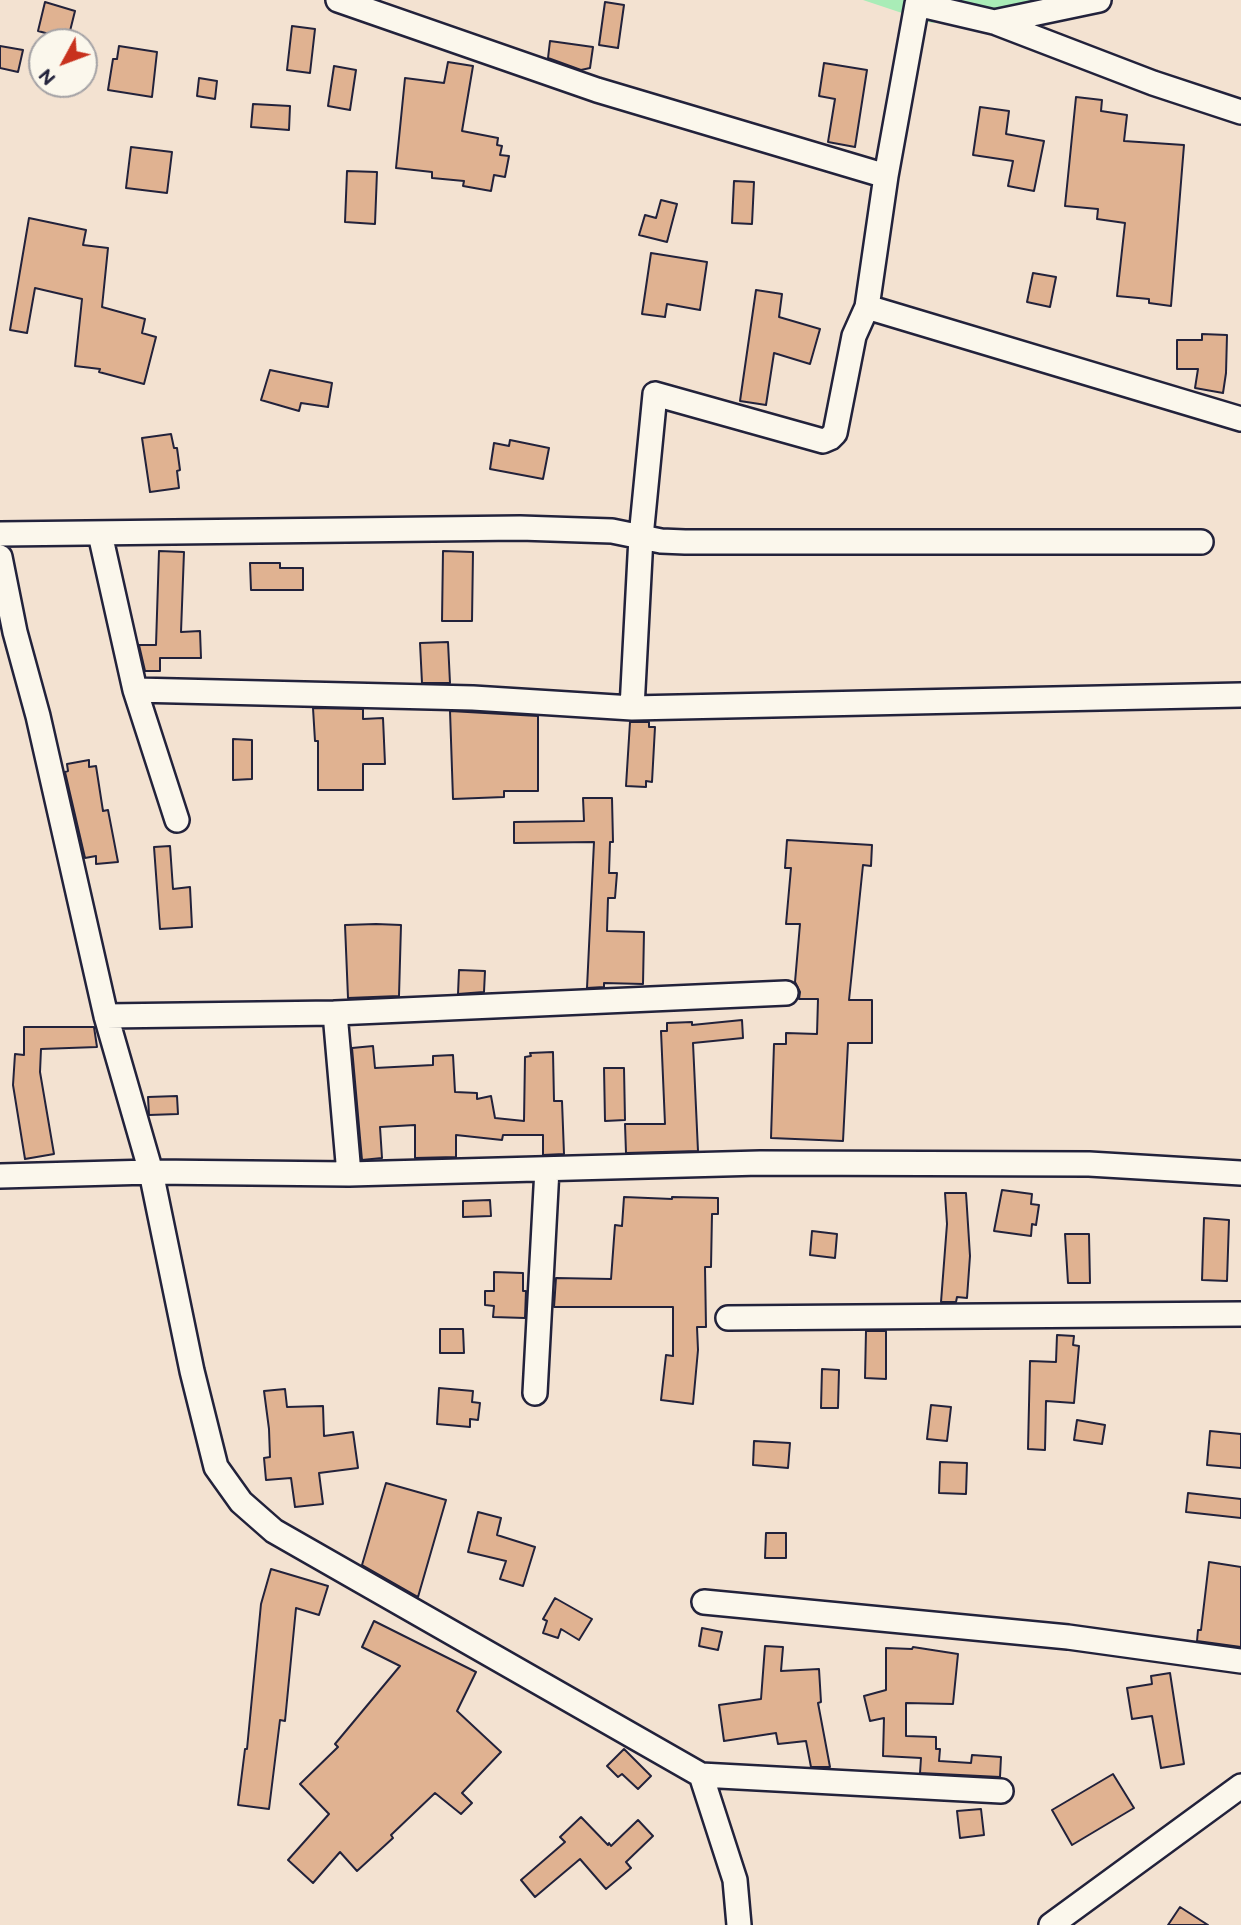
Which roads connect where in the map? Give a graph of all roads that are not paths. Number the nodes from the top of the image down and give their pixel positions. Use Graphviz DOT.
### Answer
graph roads {
  1 [pos="338,0"];
  2 [pos="1099,0"];
  3 [pos="912,2"];
  4 [pos="994,22"];
  5 [pos="1241,112"];
  6 [pos="886,176"];
  7 [pos="867,307"];
  8 [pos="1241,419"];
  9 [pos="0,534"];
  10 [pos="100,534"];
  11 [pos="641,537"];
  12 [pos="1201,542"];
  13 [pos="0,556"];
  14 [pos="135,690"];
  15 [pos="1241,695"];
  16 [pos="632,708"];
  17 [pos="177,820"];
  18 [pos="786,993"];
  19 [pos="335,1013"];
  20 [pos="106,1016"];
  21 [pos="547,1169"];
  22 [pos="151,1172"];
  23 [pos="1241,1173"];
  24 [pos="349,1174"];
  25 [pos="0,1176"];
  26 [pos="1241,1314"];
  27 [pos="728,1318"];
  28 [pos="535,1393"];
  29 [pos="704,1602"];
  30 [pos="1241,1661"];
  31 [pos="701,1775"];
  32 [pos="1241,1786"];
  33 [pos="1001,1791"];
  34 [pos="739,1925"];
  35 [pos="1051,1925"];
  1 -- 6 [label="street"];
  2 -- 4 [label="street"];
  3 -- 4 [label="street"];
  3 -- 6 [label="street"];
  4 -- 5 [label="street"];
  6 -- 7 [label="street"];
  7 -- 8 [label="street"];
  7 -- 11 [label="street"];
  9 -- 10 [label="street"];
  10 -- 11 [label="street"];
  10 -- 14 [label="street"];
  11 -- 12 [label="street"];
  11 -- 16 [label="street"];
  13 -- 20 [label="street"];
  14 -- 16 [label="street"];
  14 -- 17 [label="street"];
  15 -- 16 [label="street"];
  18 -- 19 [label="street"];
  19 -- 20 [label="street"];
  19 -- 24 [label="street"];
  20 -- 22 [label="street"];
  21 -- 23 [label="street"];
  21 -- 24 [label="street"];
  21 -- 28 [label="street"];
  22 -- 24 [label="street"];
  22 -- 25 [label="street"];
  22 -- 31 [label="street"];
  26 -- 27 [label="street"];
  29 -- 30 [label="street"];
  31 -- 33 [label="street"];
  31 -- 34 [label="street"];
  32 -- 35 [label="street"];
}
